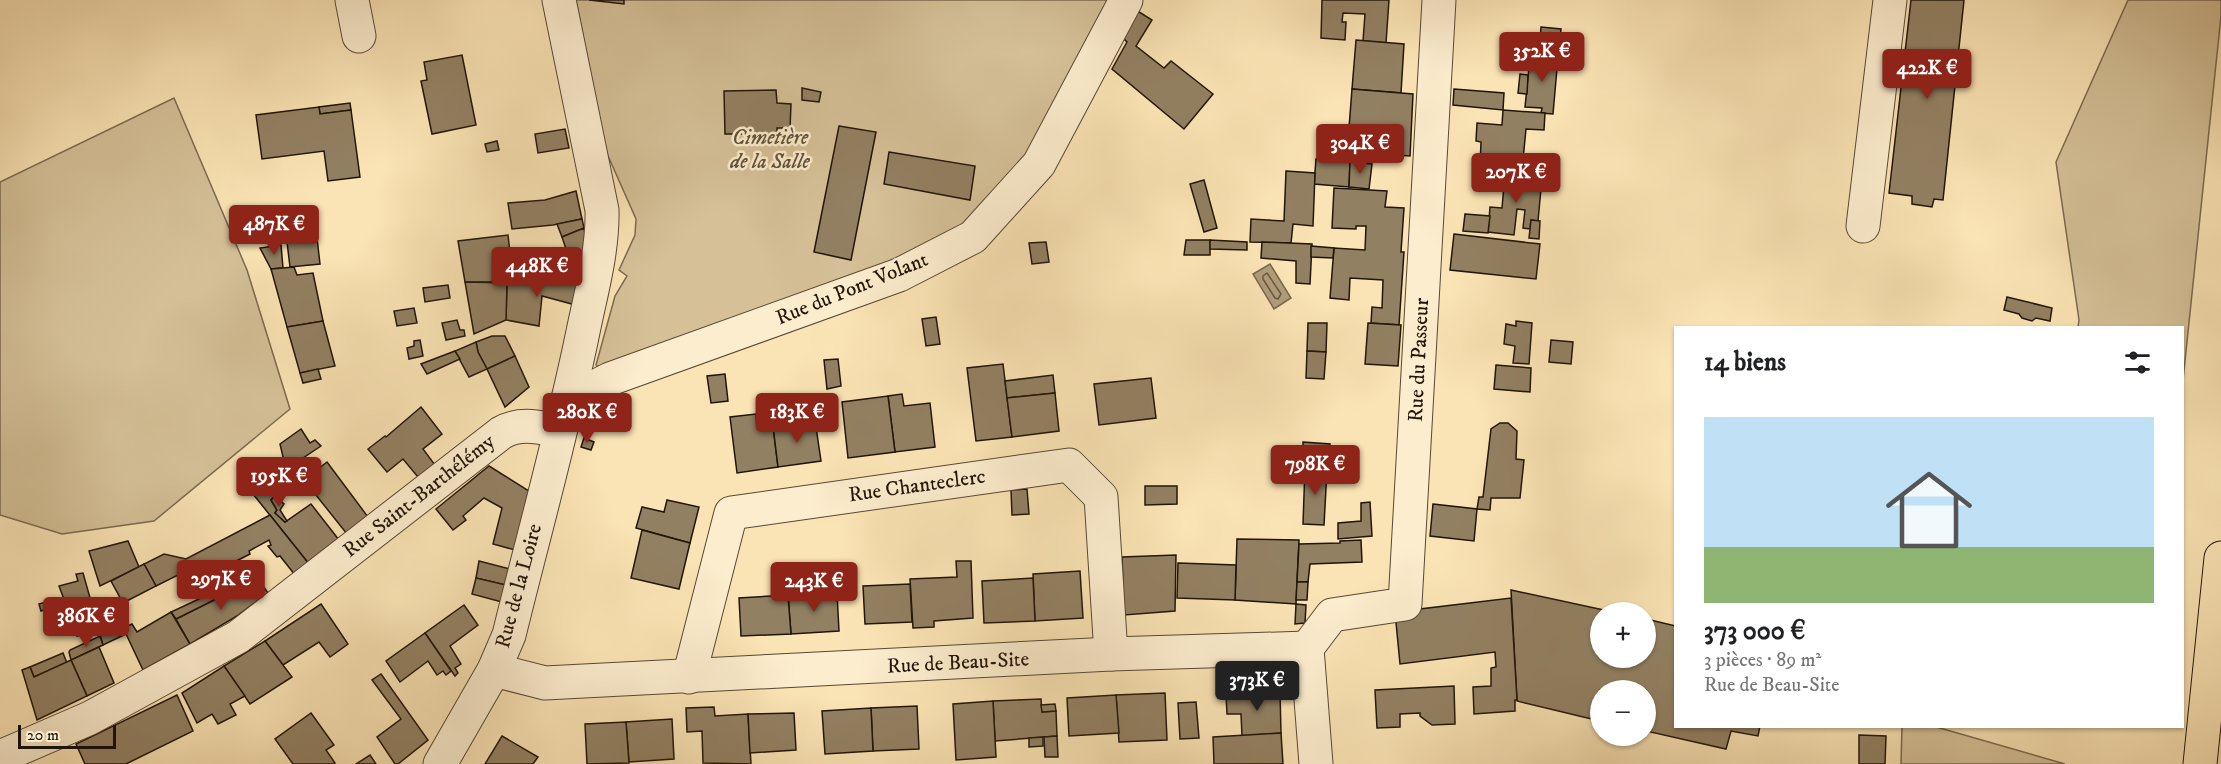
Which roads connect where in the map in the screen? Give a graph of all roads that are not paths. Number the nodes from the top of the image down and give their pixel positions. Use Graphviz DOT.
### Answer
graph roads {
  1 [pos="352,0"];
  2 [pos="559,0"];
  3 [pos="1126,0"];
  4 [pos="1439,0"];
  5 [pos="1890,0"];
  6 [pos="359,36"];
  7 [pos="1863,226"];
  8 [pos="563,416"];
  9 [pos="2221,558"];
  10 [pos="1307,648"];
  11 [pos="1111,654"];
  12 [pos="494,670"];
  13 [pos="689,677"];
  14 [pos="0,757"];
  15 [pos="440,764"];
  16 [pos="1316,764"];
  17 [pos="2200,764"];
  1 -- 6 [label="street"];
  2 -- 8 [label="street"];
  3 -- 8 [label="street, Rue du Pont Volant"];
  4 -- 10 [label="street, Rue du Passeur"];
  5 -- 7 [label="street"];
  8 -- 12 [label="street, Rue de la Loire"];
  8 -- 14 [label="street, Rue Saint-Barthélémy"];
  9 -- 17 [label="main road"];
  10 -- 11 [label="street, Rue de Beau-Site"];
  10 -- 16 [label="street"];
  11 -- 13 [label="street, Rue de Beau-Site"];
  11 -- 13 [label="street, Rue Chanteclerc"];
  12 -- 13 [label="street, Rue de Beau-Site"];
  12 -- 15 [label="street, Rue de la Loire"];
}
